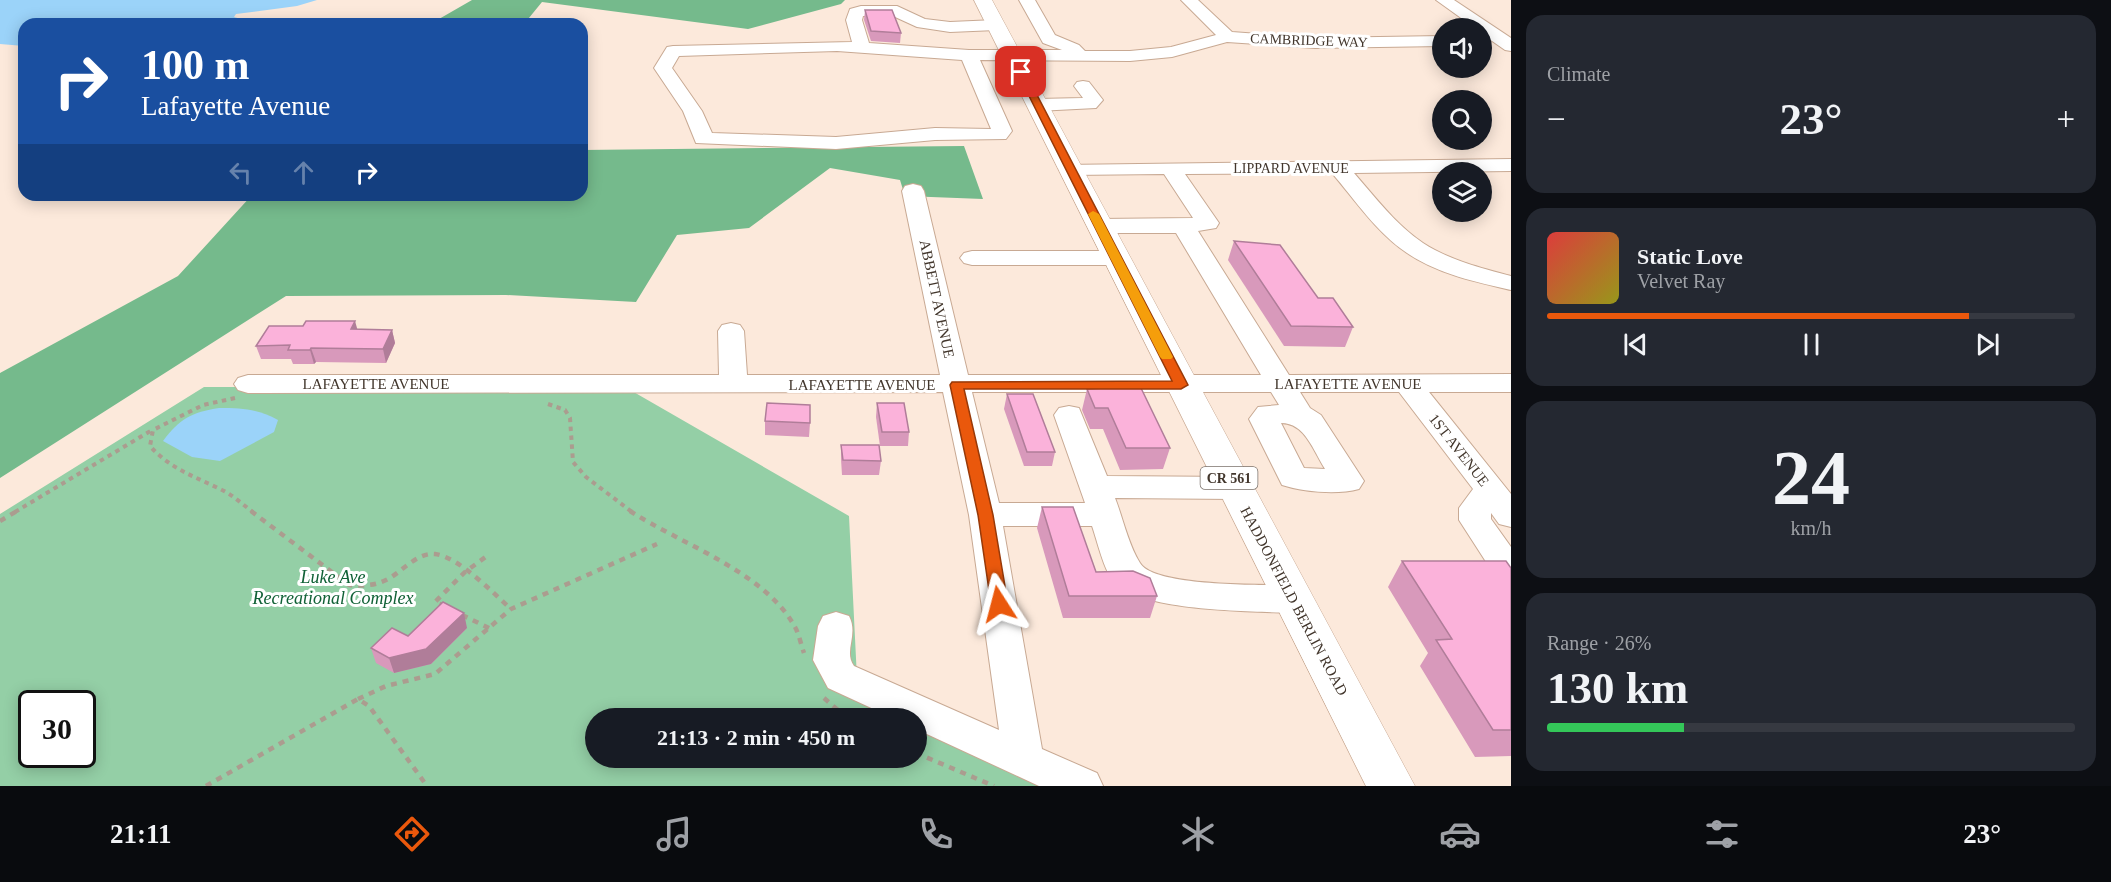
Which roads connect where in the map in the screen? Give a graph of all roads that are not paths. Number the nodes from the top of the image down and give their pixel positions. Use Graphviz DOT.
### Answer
graph roads {
  1 [pos="983,0"];
  2 [pos="1027,0"];
  3 [pos="1189,0"];
  4 [pos="1444,0"];
  5 [pos="996,26"];
  6 [pos="1227,37"];
  7 [pos="1432,41"];
  8 [pos="1492,42"];
  9 [pos="1507,43"];
  10 [pos="862,48"];
  11 [pos="969,55"];
  12 [pos="1013,56"];
  13 [pos="1080,56"];
  14 [pos="1083,86"];
  15 [pos="1037,105"];
  16 [pos="1511,165"];
  17 [pos="1338,167"];
  18 [pos="1070,169"];
  19 [pos="1171,169"];
  20 [pos="913,191"];
  21 [pos="1099,226"];
  22 [pos="1180,226"];
  23 [pos="972,258"];
  24 [pos="1116,258"];
  25 [pos="1511,283"];
  26 [pos="731,331"];
  27 [pos="1407,383"];
  28 [pos="1511,383"];
  29 [pos="1282,384"];
  30 [pos="733,385"];
  31 [pos="956,385"];
  32 [pos="1181,385"];
  33 [pos="244,391"];
  34 [pos="1299,414"];
  35 [pos="1069,415"];
  36 [pos="1235,488"];
  37 [pos="1490,490"];
  38 [pos="1100,501"];
  39 [pos="985,515"];
  40 [pos="1511,516"];
  41 [pos="1511,573"];
  42 [pos="1293,599"];
  43 [pos="836,626"];
  44 [pos="1024,761"];
  45 [pos="1082,786"];
  46 [pos="1390,786"];
  1 -- 5 [label="main road, HADDONFIELD BERLIN ROAD / CR 561"];
  2 -- 13 [label="street"];
  3 -- 6 [label="street"];
  4 -- 9 [label="street"];
  5 -- 10 [label="street"];
  5 -- 12 [label="main road, HADDONFIELD BERLIN ROAD / CR 561"];
  6 -- 7 [label="street, CAMBRIDGE WAY"];
  6 -- 13 [label="street, CAMBRIDGE WAY"];
  8 -- 9 [label="street"];
  10 -- 11 [label="street, CAMBRIDGE WAY"];
  10 -- 11 [label="street, CAMBRIDGE WAY"];
  11 -- 12 [label="street, CAMBRIDGE WAY"];
  12 -- 13 [label="street, CAMBRIDGE WAY"];
  12 -- 15 [label="main road, HADDONFIELD BERLIN ROAD / CR 561"];
  14 -- 15 [label="street"];
  15 -- 18 [label="main road, HADDONFIELD BERLIN ROAD / CR 561"];
  16 -- 17 [label="street, LIPPARD AVENUE"];
  17 -- 19 [label="street, LIPPARD AVENUE"];
  17 -- 25 [label="street"];
  18 -- 19 [label="street, LIPPARD AVENUE"];
  18 -- 21 [label="main road, HADDONFIELD BERLIN ROAD / CR 561"];
  19 -- 22 [label="street"];
  20 -- 31 [label="street, ABBETT AVENUE"];
  21 -- 22 [label="street"];
  21 -- 24 [label="main road, HADDONFIELD BERLIN ROAD / CR 561"];
  22 -- 29 [label="street"];
  23 -- 24 [label="street"];
  24 -- 32 [label="main road, HADDONFIELD BERLIN ROAD / CR 561"];
  26 -- 30 [label="street"];
  27 -- 28 [label="street, LAFAYETTE AVENUE"];
  27 -- 29 [label="street, LAFAYETTE AVENUE"];
  27 -- 37 [label="street, 1ST AVENUE"];
  29 -- 32 [label="street, LAFAYETTE AVENUE"];
  29 -- 34 [label="street"];
  30 -- 31 [label="street, LAFAYETTE AVENUE"];
  30 -- 33 [label="street, LAFAYETTE AVENUE"];
  31 -- 32 [label="street, LAFAYETTE AVENUE"];
  31 -- 39 [label="street, ABBETT AVENUE"];
  32 -- 36 [label="main road, HADDONFIELD BERLIN ROAD / CR 561"];
  35 -- 38 [label="street"];
  36 -- 38 [label="street"];
  36 -- 42 [label="main road, HADDONFIELD BERLIN ROAD / CR 561"];
  37 -- 40 [label="street, 1ST AVENUE"];
  37 -- 41 [label="street"];
  38 -- 39 [label="street"];
  38 -- 42 [label="street"];
  39 -- 44 [label="street, ABBETT AVENUE"];
  42 -- 46 [label="main road, HADDONFIELD BERLIN ROAD / CR 561"];
  43 -- 44 [label="street"];
  44 -- 45 [label="street"];
}
